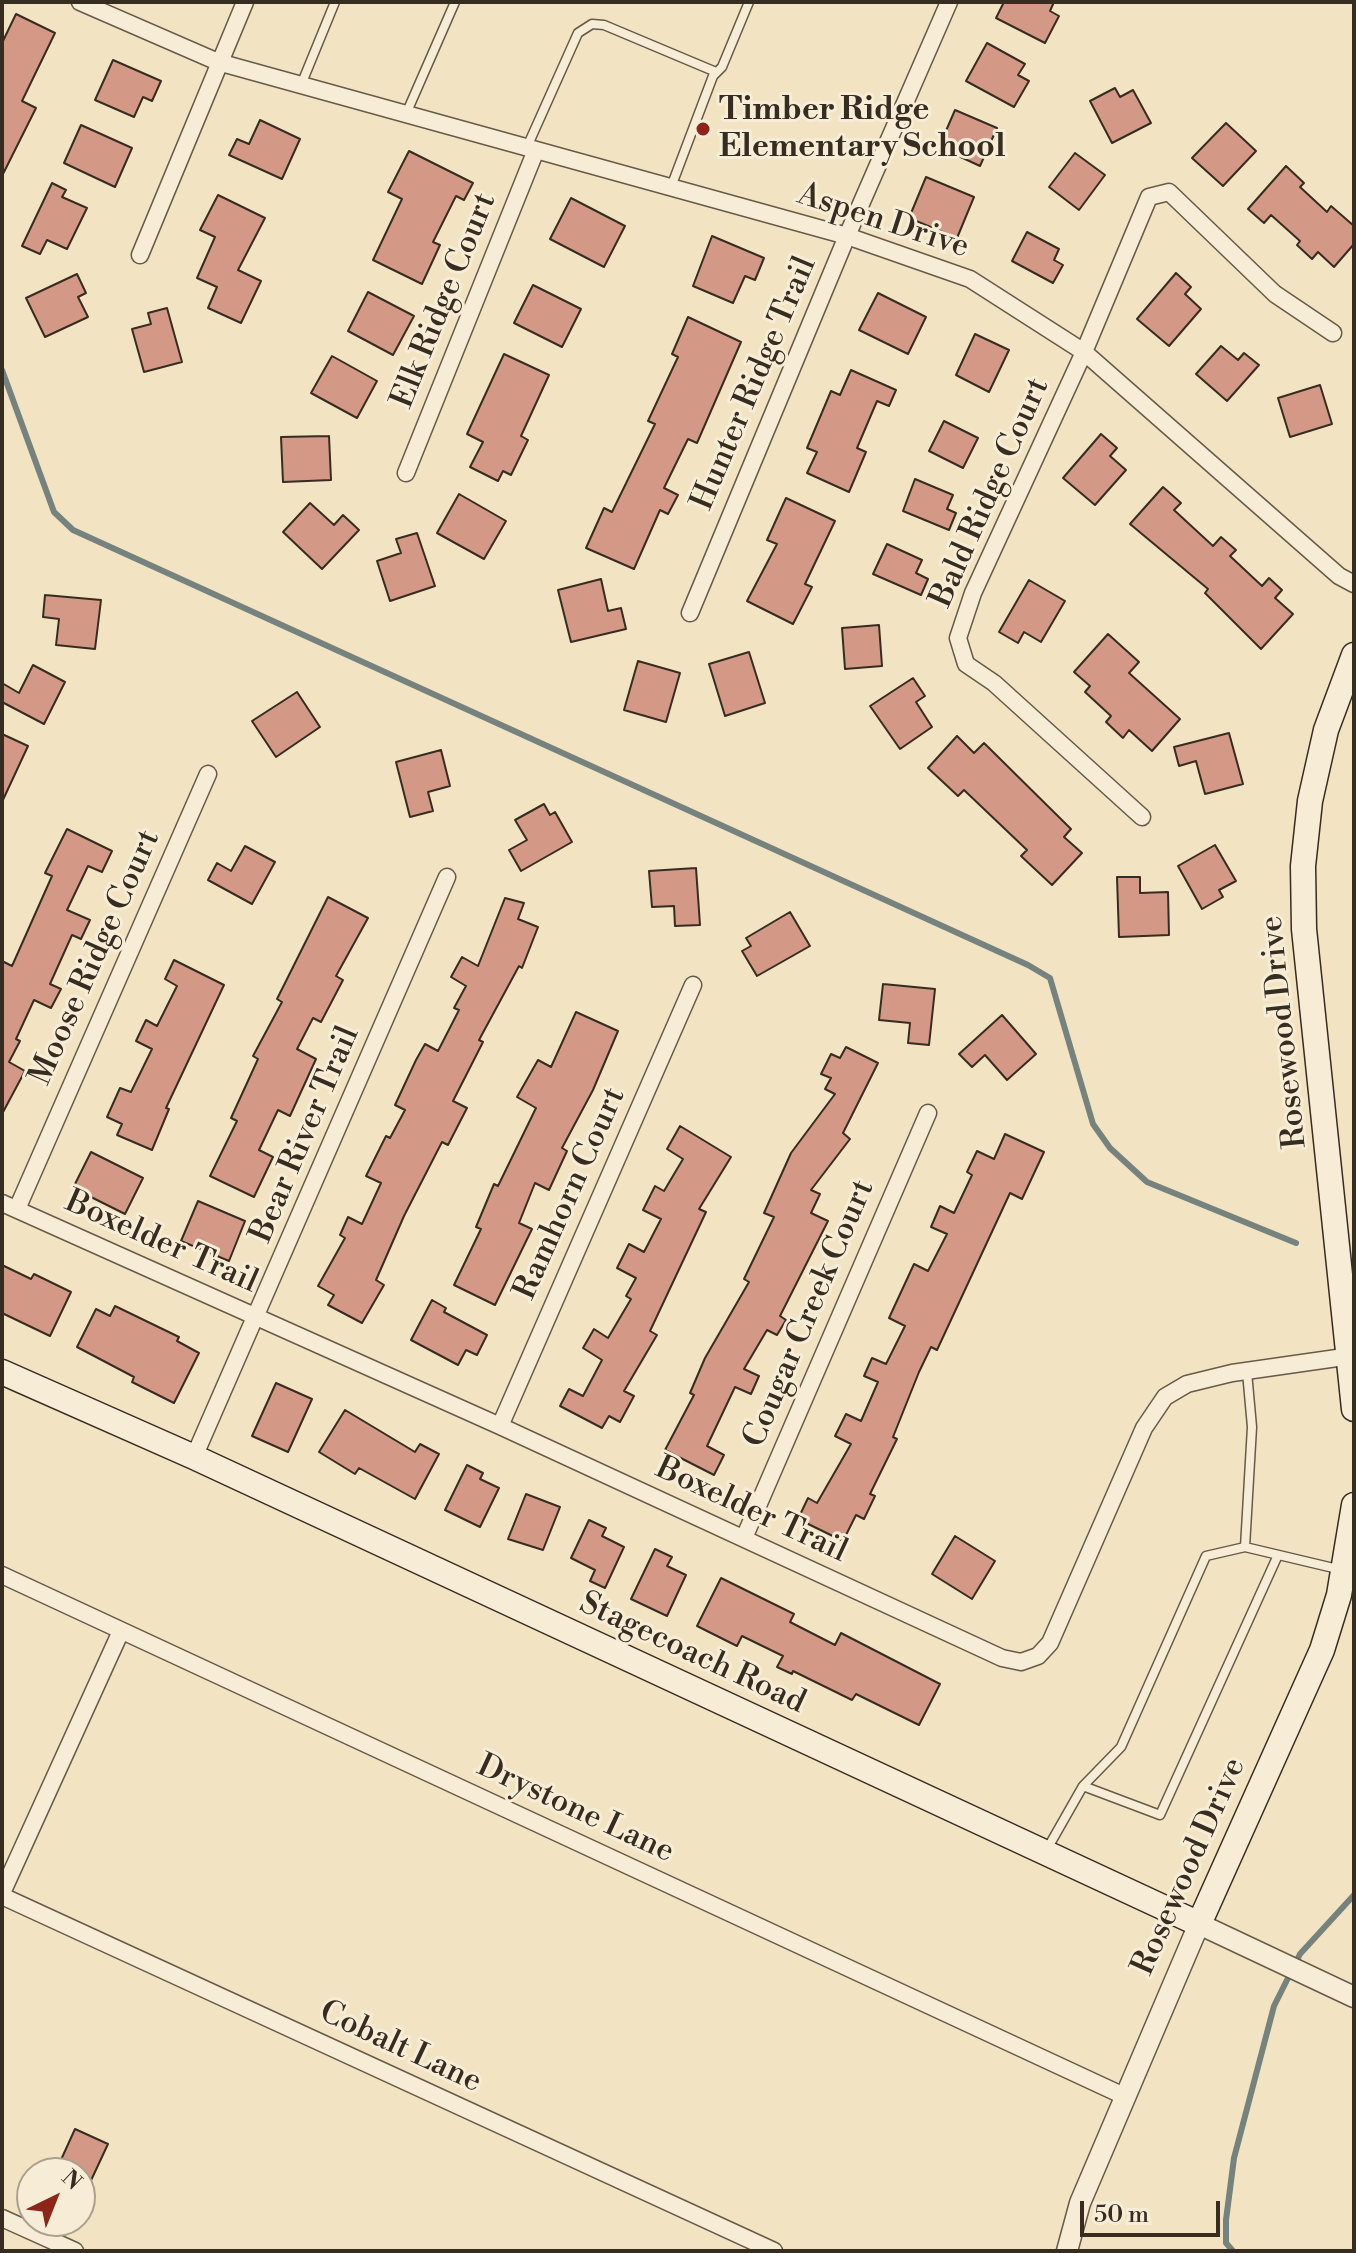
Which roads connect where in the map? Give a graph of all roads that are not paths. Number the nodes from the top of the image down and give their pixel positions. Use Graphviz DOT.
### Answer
graph roads {
  1 [pos="80,2"];
  2 [pos="245,2"];
  3 [pos="335,2"];
  4 [pos="455,2"];
  5 [pos="749,2"];
  6 [pos="949,2"];
  7 [pos="218,62"];
  8 [pos="716,72"];
  9 [pos="301,85"];
  10 [pos="406,114"];
  11 [pos="531,148"];
  12 [pos="671,187"];
  13 [pos="847,236"];
  14 [pos="140,255"];
  15 [pos="1333,333"];
  16 [pos="1084,352"];
  17 [pos="406,473"];
  18 [pos="1354,584"];
  19 [pos="690,613"];
  20 [pos="1354,655"];
  21 [pos="208,774"];
  22 [pos="1142,817"];
  23 [pos="447,877"];
  24 [pos="693,985"];
  25 [pos="928,1113"];
  26 [pos="9,1206"];
  27 [pos="258,1318"];
  28 [pos="1351,1356"];
  29 [pos="2,1372"];
  30 [pos="1247,1372"];
  31 [pos="1354,1409"];
  32 [pos="500,1426"];
  33 [pos="194,1457"];
  34 [pos="1354,1505"];
  35 [pos="744,1538"];
  36 [pos="1245,1547"];
  37 [pos="1278,1555"];
  38 [pos="1344,1570"];
  39 [pos="2,1575"];
  40 [pos="121,1631"];
  41 [pos="1083,1786"];
  42 [pos="1045,1853"];
  43 [pos="2,1895"];
  44 [pos="1199,1924"];
  45 [pos="1350,1995"];
  46 [pos="1124,2096"];
  47 [pos="2,2218"];
  48 [pos="75,2251"];
  49 [pos="774,2251"];
  50 [pos="1067,2251"];
  1 -- 7 [label="street, Aspen Drive"];
  2 -- 7 [label="street"];
  3 -- 9 [label="lane"];
  4 -- 10 [label="lane"];
  5 -- 8 [label="lane"];
  6 -- 13 [label="street, Hunter Ridge Trail"];
  7 -- 9 [label="street, Aspen Drive"];
  7 -- 14 [label="street"];
  8 -- 11 [label="lane"];
  8 -- 12 [label="lane"];
  9 -- 10 [label="street, Aspen Drive"];
  10 -- 11 [label="street, Aspen Drive"];
  11 -- 12 [label="street, Aspen Drive"];
  11 -- 17 [label="street, Elk Ridge Court"];
  12 -- 13 [label="street, Aspen Drive"];
  13 -- 16 [label="street, Aspen Drive"];
  13 -- 19 [label="street, Hunter Ridge Trail"];
  15 -- 16 [label="street, Bald Ridge Court"];
  16 -- 18 [label="street, Aspen Drive"];
  16 -- 22 [label="street, Bald Ridge Court"];
  20 -- 28 [label="main road, Rosewood Drive"];
  21 -- 26 [label="street, Moose Ridge Court"];
  23 -- 27 [label="street, Bear River Trail"];
  24 -- 32 [label="street, Ramhorn Court"];
  25 -- 35 [label="street, Cougar Creek Court"];
  26 -- 27 [label="street, Boxelder Trail"];
  27 -- 32 [label="street, Boxelder Trail"];
  27 -- 33 [label="street, Bear River Trail"];
  28 -- 30 [label="street, Boxelder Trail"];
  28 -- 31 [label="main road, Rosewood Drive"];
  29 -- 33 [label="main road, Stagecoach Road"];
  30 -- 35 [label="street, Boxelder Trail"];
  30 -- 36 [label="lane"];
  32 -- 35 [label="street, Boxelder Trail"];
  33 -- 42 [label="main road, Stagecoach Road"];
  34 -- 38 [label="main road, Rosewood Drive"];
  36 -- 37 [label="lane"];
  36 -- 41 [label="lane"];
  37 -- 38 [label="lane"];
  37 -- 41 [label="lane"];
  38 -- 44 [label="main road, Rosewood Drive"];
  39 -- 40 [label="street, Drystone Lane"];
  40 -- 43 [label="street"];
  40 -- 46 [label="street, Drystone Lane"];
  41 -- 42 [label="lane"];
  42 -- 44 [label="main road, Stagecoach Road"];
  43 -- 49 [label="street, Cobalt Lane"];
  44 -- 45 [label="street, Stagecoach Road"];
  44 -- 46 [label="street, Rosewood Drive"];
  46 -- 50 [label="street, Rosewood Drive"];
  47 -- 48 [label="street"];
}
